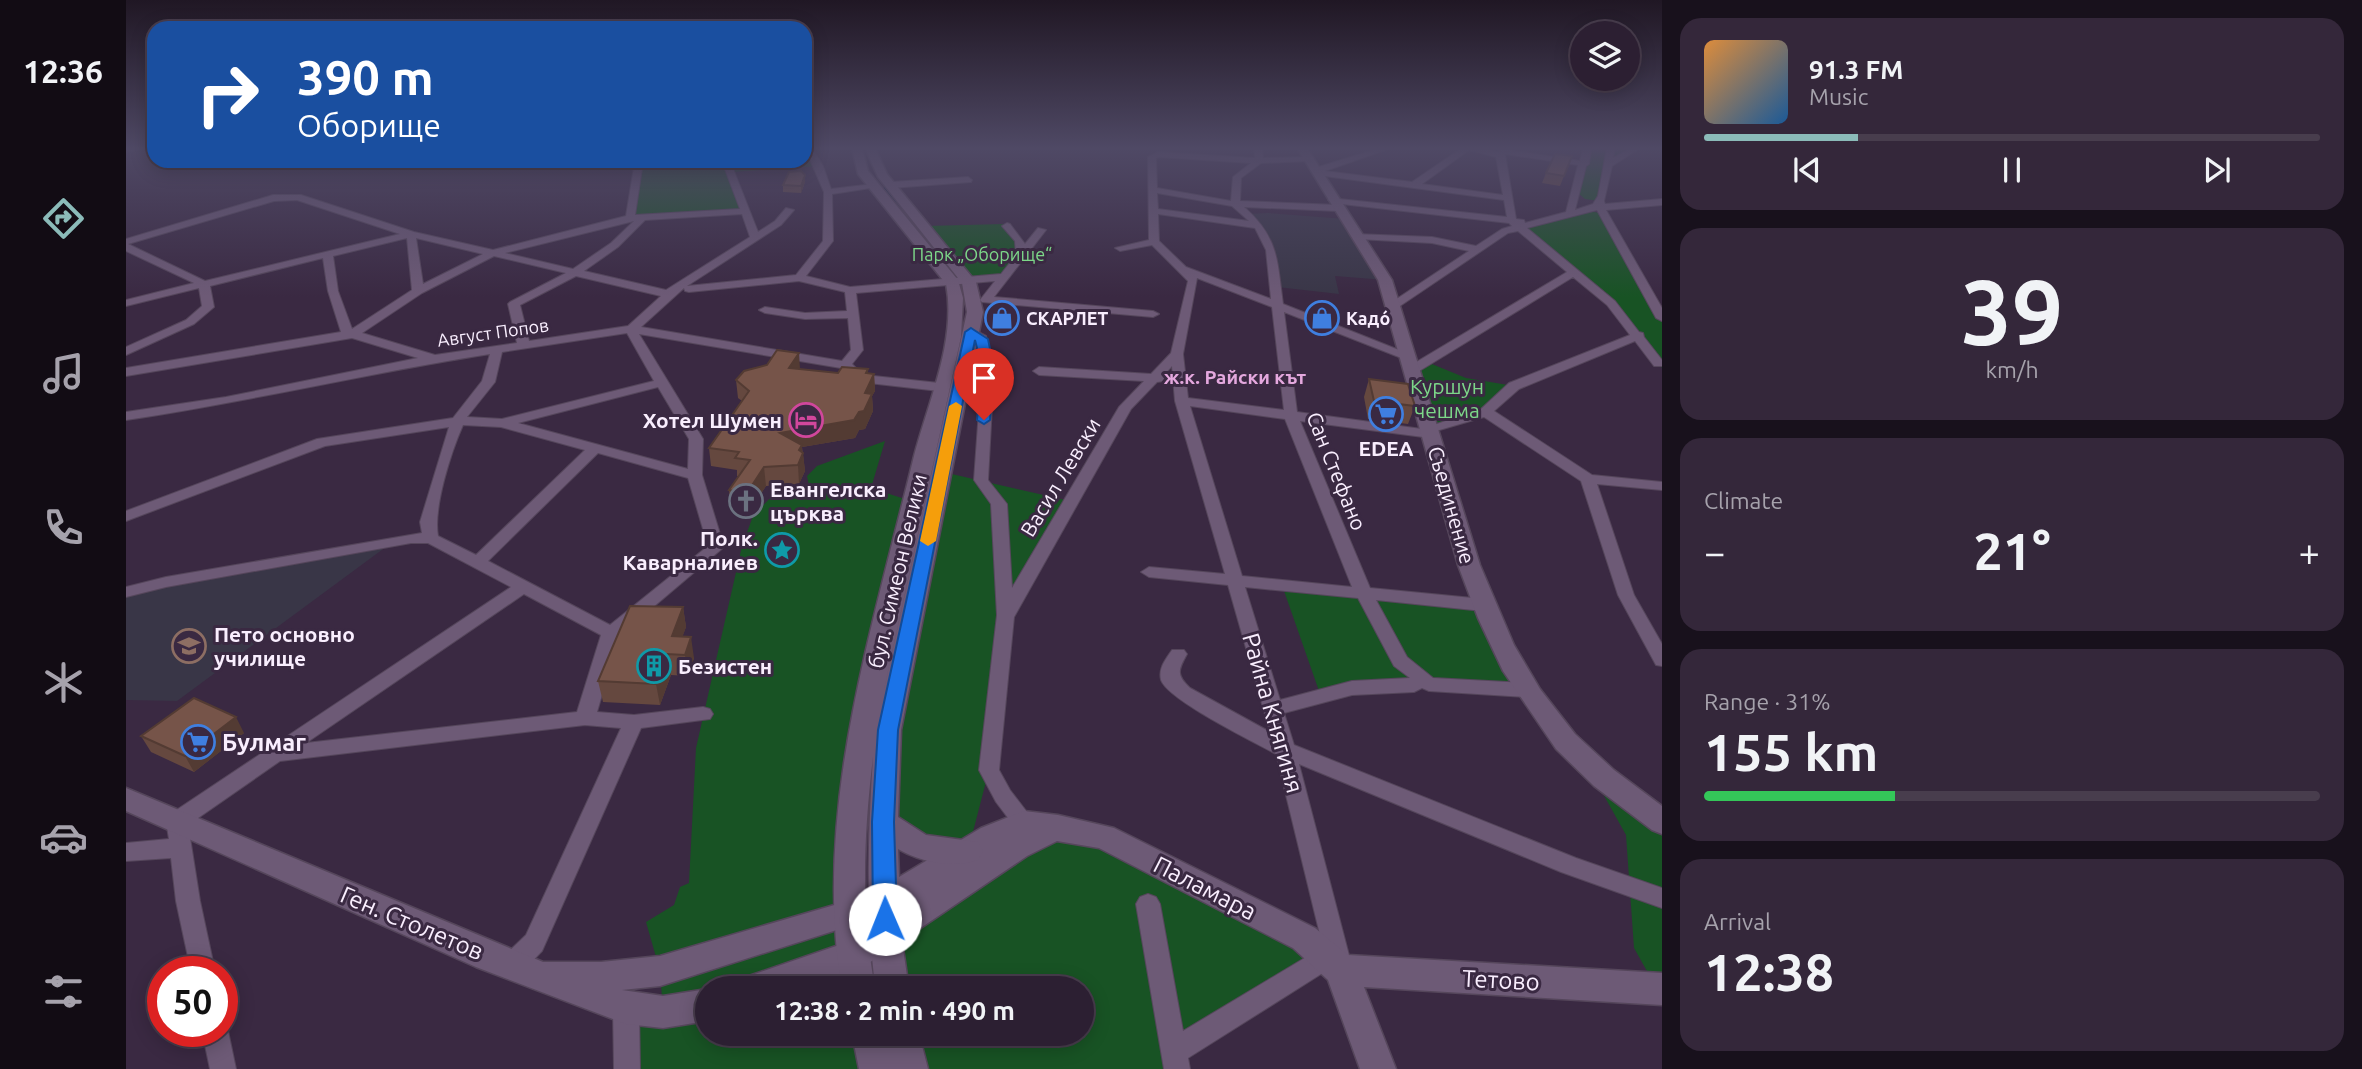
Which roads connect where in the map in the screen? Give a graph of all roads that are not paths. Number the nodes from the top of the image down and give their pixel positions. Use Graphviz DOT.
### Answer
graph roads {
  1 [pos="276,198"];
  2 [pos="301,198"];
  3 [pos="633,198"];
  4 [pos="740,198"];
  5 [pos="828,198"];
  6 [pos="882,198"];
  7 [pos="901,198"];
  8 [pos="1153,198"];
  9 [pos="1200,198"];
  10 [pos="1236,198"];
  11 [pos="1332,198"];
  12 [pos="1508,198"];
  13 [pos="1575,198"];
  14 [pos="1584,198"];
  15 [pos="1602,198"];
  16 [pos="1236,204"];
  17 [pos="1336,204"];
  18 [pos="1662,204"];
  19 [pos="1600,206"];
  20 [pos="789,209"];
  21 [pos="1573,210"];
  22 [pos="745,211"];
  23 [pos="1153,211"];
  24 [pos="643,217"];
  25 [pos="630,218"];
  26 [pos="1516,224"];
  27 [pos="1259,225"];
  28 [pos="1007,226"];
  29 [pos="1041,230"];
  30 [pos="411,234"];
  31 [pos="1358,236"];
  32 [pos="755,237"];
  33 [pos="1154,242"];
  34 [pos="126,244"];
  35 [pos="1120,248"];
  36 [pos="1479,250"];
  37 [pos="494,253"];
  38 [pos="328,254"];
  39 [pos="1021,257"];
  40 [pos="1180,268"];
  41 [pos="579,272"];
  42 [pos="1574,272"];
  43 [pos="1004,277"];
  44 [pos="799,278"];
  45 [pos="969,282"];
  46 [pos="953,283"];
  47 [pos="204,284"];
  48 [pos="689,289"];
  49 [pos="849,290"];
  50 [pos="418,291"];
  51 [pos="668,294"];
  52 [pos="126,303"];
  53 [pos="1658,305"];
  54 [pos="1393,306"];
  55 [pos="1279,307"];
  56 [pos="765,310"];
  57 [pos="851,314"];
  58 [pos="1153,314"];
  59 [pos="1662,318"];
  60 [pos="632,329"];
  61 [pos="971,332"];
  62 [pos="350,334"];
  63 [pos="1639,335"];
  64 [pos="524,346"];
  65 [pos="496,350"];
  66 [pos="126,351"];
  67 [pos="1177,354"];
  68 [pos="783,357"];
  69 [pos="434,359"];
  70 [pos="1410,363"];
  71 [pos="1658,363"];
  72 [pos="845,365"];
  73 [pos="1038,371"];
  74 [pos="126,372"];
  75 [pos="1156,377"];
  76 [pos="869,380"];
  77 [pos="660,383"];
  78 [pos="939,387"];
  79 [pos="1181,391"];
  80 [pos="1486,412"];
  81 [pos="1292,415"];
  82 [pos="126,416"];
  83 [pos="458,421"];
  84 [pos="502,423"];
  85 [pos="1430,432"];
  86 [pos="594,449"];
  87 [pos="695,475"];
  88 [pos="1588,479"];
  89 [pos="1662,486"];
  90 [pos="126,516"];
  91 [pos="431,538"];
  92 [pos="478,562"];
  93 [pos="1149,572"];
  94 [pos="1236,581"];
  95 [pos="523,587"];
  96 [pos="126,592"];
  97 [pos="1363,592"];
  98 [pos="1483,605"];
  99 [pos="1006,617"];
  100 [pos="611,633"];
  101 [pos="1178,654"];
  102 [pos="1662,660"];
  103 [pos="1422,684"];
  104 [pos="1527,690"];
  105 [pos="1273,709"];
  106 [pos="703,714"];
  107 [pos="585,718"];
  108 [pos="634,722"];
  109 [pos="1285,750"];
  110 [pos="275,754"];
  111 [pos="129,804"];
  112 [pos="883,822"];
  113 [pos="1662,822"];
  114 [pos="1039,829"];
  115 [pos="178,834"];
  116 [pos="968,851"];
  117 [pos="126,852"];
  118 [pos="1662,898"];
  119 [pos="884,902"];
  120 [pos="1148,904"];
  121 [pos="848,915"];
  122 [pos="885,935"];
  123 [pos="200,956"];
  124 [pos="852,956"];
  125 [pos="1334,963"];
  126 [pos="528,971"];
  127 [pos="793,976"];
  128 [pos="856,976"];
  129 [pos="890,976"];
  130 [pos="1662,989"];
  131 [pos="695,1007"];
  132 [pos="626,1008"];
  133 [pos="872,1046"];
  134 [pos="905,1046"];
  135 [pos="218,1047"];
  136 [pos="1175,1060"];
  137 [pos="223,1069"];
  138 [pos="626,1069"];
  139 [pos="877,1069"];
  140 [pos="911,1069"];
  141 [pos="1378,1069"];
  1 -- 34 [label="street"];
  2 -- 30 [label="street"];
  3 -- 25 [label="street"];
  4 -- 22 [label="street"];
  5 -- 44 [label="street"];
  6 -- 46 [label="main road"];
  7 -- 45 [label="main road"];
  8 -- 23 [label="street"];
  9 -- 16 [label="street"];
  10 -- 16 [label="street"];
  11 -- 17 [label="main road, Съединение"];
  12 -- 26 [label="street"];
  13 -- 21 [label="street"];
  14 -- 19 [label="street"];
  15 -- 19 [label="street"];
  16 -- 17 [label="street"];
  16 -- 27 [label="street, Сан Стефано"];
  17 -- 26 [label="street"];
  17 -- 31 [label="main road, Съединение"];
  18 -- 19 [label="street"];
  19 -- 21 [label="street"];
  19 -- 53 [label="street"];
  20 -- 32 [label="street"];
  21 -- 26 [label="street"];
  22 -- 24 [label="street"];
  22 -- 32 [label="street"];
  23 -- 27 [label="street"];
  23 -- 33 [label="street"];
  24 -- 25 [label="street"];
  24 -- 41 [label="street"];
  25 -- 37 [label="street"];
  26 -- 36 [label="street"];
  26 -- 42 [label="street"];
  27 -- 55 [label="street, Сан Стефано"];
  28 -- 39 [label="street"];
  29 -- 39 [label="street"];
  30 -- 37 [label="street"];
  30 -- 38 [label="street"];
  30 -- 50 [label="street"];
  31 -- 36 [label="street"];
  31 -- 54 [label="main road, Съединение"];
  32 -- 51 [label="street"];
  33 -- 35 [label="street"];
  33 -- 40 [label="street"];
  34 -- 47 [label="street"];
  36 -- 54 [label="street"];
  37 -- 41 [label="street"];
  37 -- 50 [label="street"];
  38 -- 47 [label="street"];
  38 -- 62 [label="street"];
  39 -- 43 [label="street"];
  40 -- 55 [label="street"];
  40 -- 67 [label="street"];
  41 -- 51 [label="street"];
  41 -- 64 [label="street"];
  42 -- 63 [label="street"];
  42 -- 70 [label="street"];
  43 -- 45 [label="street"];
  43 -- 58 [label="street"];
  44 -- 48 [label="street"];
  44 -- 49 [label="street"];
  45 -- 46 [label="street"];
  45 -- 61 [label="main road, бул. Симеон Велики"];
  46 -- 49 [label="street"];
  46 -- 78 [label="main road, бул. Симеон Велики"];
  47 -- 52 [label="street"];
  47 -- 66 [label="street"];
  49 -- 57 [label="street"];
  50 -- 62 [label="street"];
  51 -- 60 [label="street"];
  53 -- 59 [label="street"];
  54 -- 70 [label="main road, Съединение"];
  55 -- 70 [label="street"];
  55 -- 81 [label="street, Сан Стефано"];
  56 -- 57 [label="street"];
  57 -- 72 [label="street"];
  60 -- 64 [label="street, Август Попов"];
  60 -- 68 [label="street, Август Попов"];
  60 -- 77 [label="street"];
  61 -- 99 [label="street"];
  61 -- 112 [label="main road, бул. Симеон Велики"];
  62 -- 69 [label="street, Август Попов"];
  62 -- 74 [label="street, Август Попов"];
  63 -- 71 [label="street"];
  63 -- 80 [label="street"];
  64 -- 65 [label="street, Август Попов"];
  65 -- 69 [label="street, Август Попов"];
  65 -- 83 [label="street"];
  67 -- 75 [label="street, Васил Левски"];
  67 -- 79 [label="street, Райна Княгиня"];
  68 -- 72 [label="street"];
  68 -- 76 [label="street"];
  69 -- 82 [label="street"];
  70 -- 85 [label="main road, Съединение"];
  72 -- 76 [label="street"];
  73 -- 75 [label="street"];
  75 -- 79 [label="street"];
  75 -- 99 [label="street, Васил Левски"];
  76 -- 78 [label="street"];
  77 -- 84 [label="street"];
  77 -- 87 [label="street"];
  78 -- 121 [label="main road, бул. Симеон Велики"];
  79 -- 81 [label="street"];
  79 -- 94 [label="street, Райна Княгиня"];
  80 -- 85 [label="street"];
  80 -- 88 [label="street"];
  81 -- 85 [label="street"];
  81 -- 97 [label="street, Сан Стефано"];
  83 -- 84 [label="street"];
  83 -- 90 [label="street"];
  83 -- 91 [label="street"];
  84 -- 86 [label="street"];
  85 -- 98 [label="main road, Съединение"];
  86 -- 87 [label="street"];
  86 -- 92 [label="street"];
  87 -- 100 [label="street"];
  88 -- 89 [label="street"];
  88 -- 102 [label="street"];
  91 -- 92 [label="street"];
  91 -- 96 [label="street"];
  92 -- 95 [label="street"];
  93 -- 94 [label="street"];
  94 -- 97 [label="street"];
  94 -- 105 [label="street, Райна Княгиня"];
  95 -- 100 [label="street"];
  95 -- 110 [label="street"];
  97 -- 98 [label="street"];
  97 -- 103 [label="street, Сан Стефано"];
  98 -- 104 [label="main road, Съединение"];
  99 -- 114 [label="street, Васил Левски"];
  100 -- 107 [label="street"];
  101 -- 109 [label="street"];
  103 -- 104 [label="street"];
  103 -- 105 [label="street"];
  104 -- 113 [label="main road, Съединение"];
  105 -- 109 [label="street, Райна Княгиня"];
  106 -- 108 [label="street"];
  107 -- 108 [label="street"];
  107 -- 110 [label="street"];
  108 -- 126 [label="street"];
  109 -- 118 [label="street"];
  109 -- 125 [label="street, Райна Княгиня"];
  110 -- 115 [label="street"];
  111 -- 115 [label="main road, Ген. Столетов"];
  112 -- 116 [label="main road"];
  112 -- 119 [label="main road, бул. Симеон Велики"];
  114 -- 116 [label="main road"];
  114 -- 122 [label="main road"];
  114 -- 125 [label="main road, Паламара"];
  115 -- 117 [label="street"];
  115 -- 123 [label="street"];
  115 -- 126 [label="main road, Ген. Столетов"];
  116 -- 119 [label="main road"];
  119 -- 121 [label="main road"];
  119 -- 122 [label="main road, бул. Симеон Велики"];
  120 -- 136 [label="street"];
  121 -- 124 [label="main road, бул. Симеон Велики"];
  121 -- 126 [label="main road"];
  122 -- 124 [label="main road"];
  122 -- 129 [label="main road, бул. Симеон Велики"];
  124 -- 127 [label="main road"];
  124 -- 128 [label="main road, бул. Симеон Велики"];
  125 -- 130 [label="main road, Тетово"];
  125 -- 136 [label="street"];
  125 -- 141 [label="main road, Райна Княгиня"];
  126 -- 132 [label="main road, Ген. Столетов"];
  131 -- 132 [label="main road, Ген. Столетов"];
  132 -- 138 [label="street"];
  133 -- 139 [label="main road"];
  134 -- 140 [label="main road"];
  135 -- 137 [label="street"];
}
